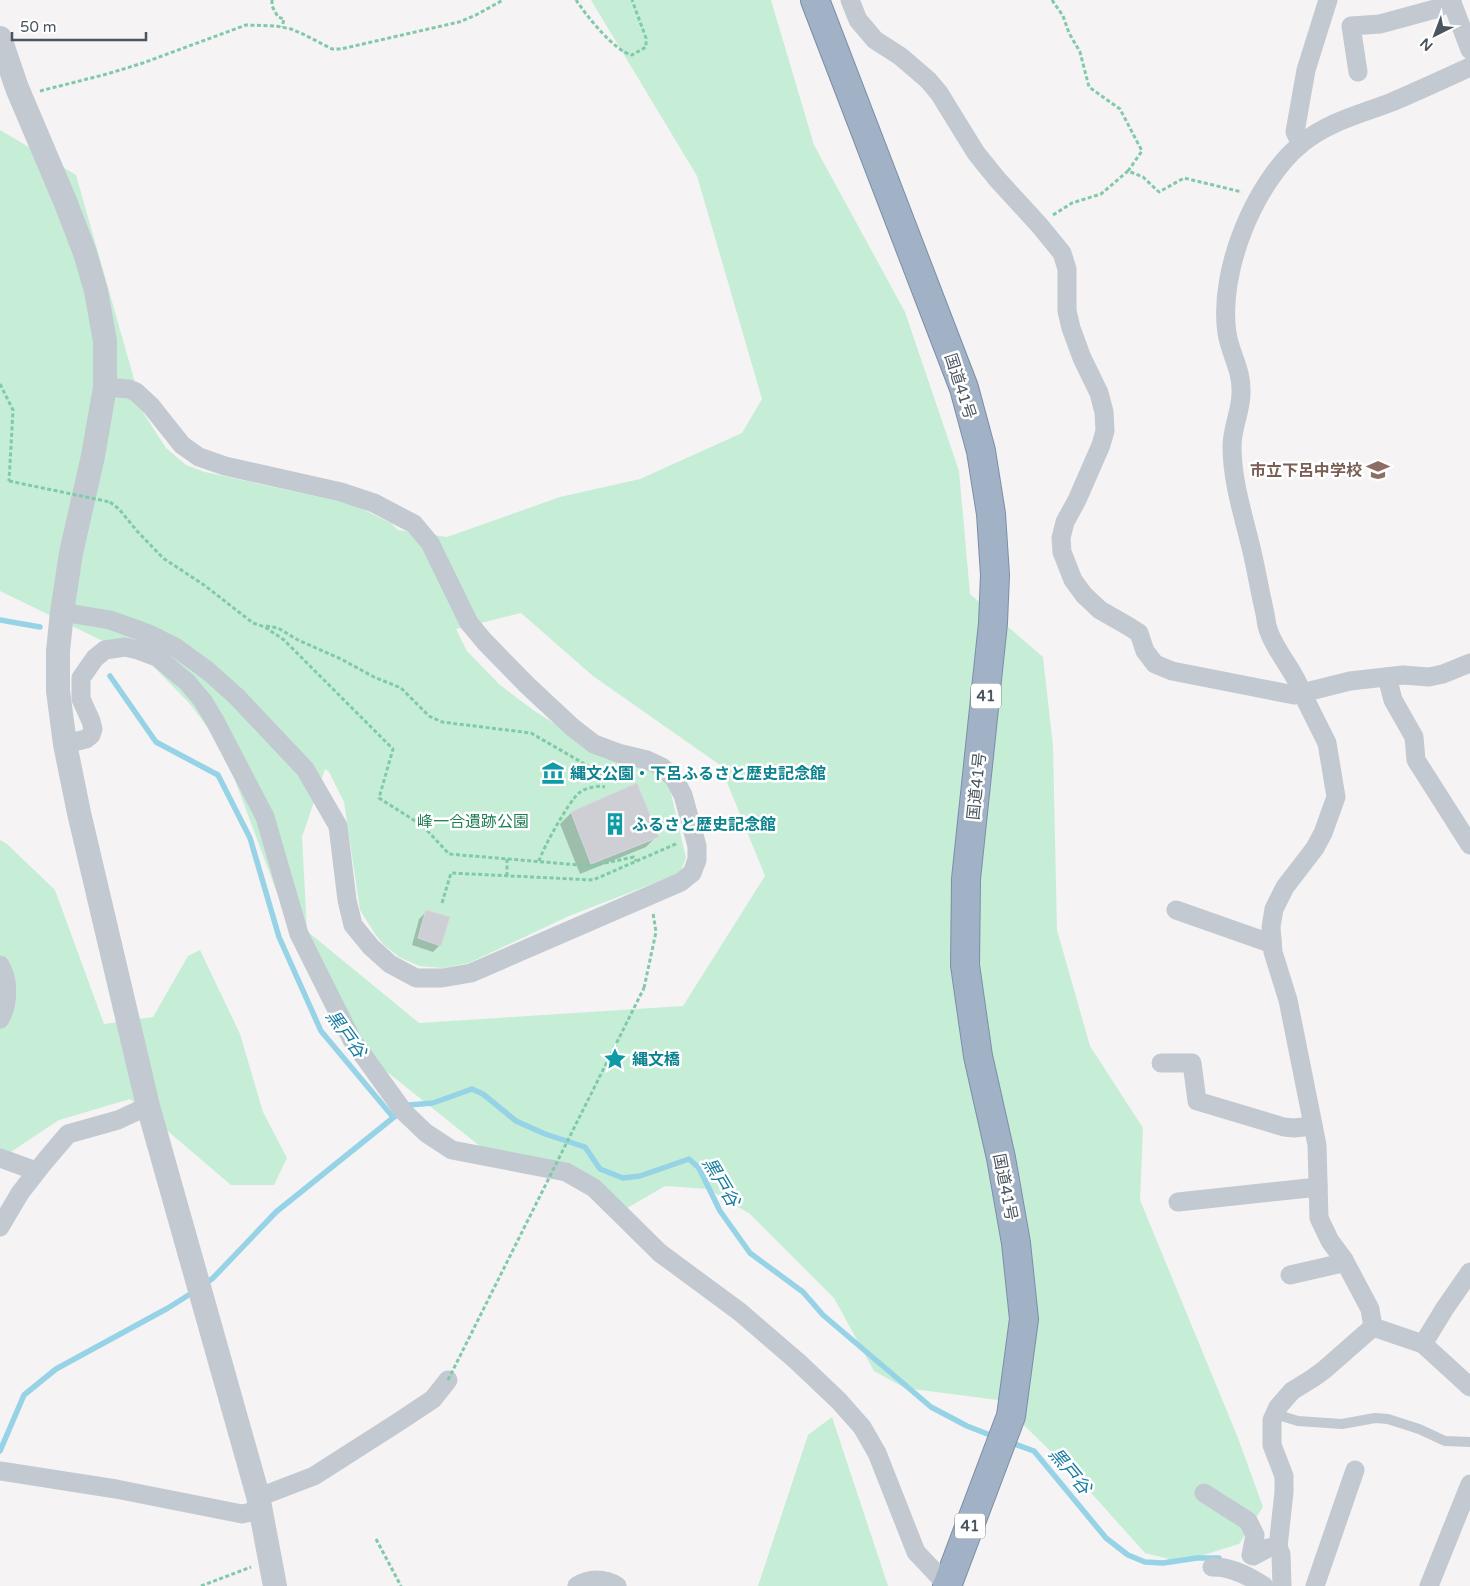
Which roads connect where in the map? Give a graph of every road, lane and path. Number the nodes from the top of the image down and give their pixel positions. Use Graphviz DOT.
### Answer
graph roads {
  1 [pos="272,0"];
  2 [pos="503,0"];
  3 [pos="576,0"];
  4 [pos="632,0"];
  5 [pos="815,0"];
  6 [pos="850,0"];
  7 [pos="1052,0"];
  8 [pos="1328,0"];
  9 [pos="1452,1"];
  10 [pos="282,27"];
  11 [pos="0,38"];
  12 [pos="1470,50"];
  13 [pos="1470,67"];
  14 [pos="1358,72"];
  15 [pos="38,91"];
  16 [pos="1301,144"];
  17 [pos="1128,170"];
  18 [pos="1260,194"];
  19 [pos="1040,226"];
  20 [pos="0,384"];
  21 [pos="105,387"];
  22 [pos="62,612"];
  23 [pos="265,626"];
  24 [pos="1470,663"];
  25 [pos="1387,677"];
  26 [pos="1302,693"];
  27 [pos="65,744"];
  28 [pos="631,775"];
  29 [pos="604,787"];
  30 [pos="679,835"];
  31 [pos="1470,845"];
  32 [pos="507,858"];
  33 [pos="539,861"];
  34 [pos="636,861"];
  35 [pos="507,876"];
  36 [pos="650,896"];
  37 [pos="442,903"];
  38 [pos="1176,910"];
  39 [pos="1272,941"];
  40 [pos="0,964"];
  41 [pos="0,1019"];
  42 [pos="1161,1063"];
  43 [pos="148,1106"];
  44 [pos="1313,1126"];
  45 [pos="0,1158"];
  46 [pos="36,1171"];
  47 [pos="1318,1188"];
  48 [pos="1178,1202"];
  49 [pos="0,1227"];
  50 [pos="1344,1260"];
  51 [pos="1470,1272"];
  52 [pos="1290,1275"];
  53 [pos="1463,1297"];
  54 [pos="1374,1327"];
  55 [pos="1423,1344"];
  56 [pos="448,1380"];
  57 [pos="1470,1387"];
  58 [pos="1274,1414"];
  59 [pos="1470,1442"];
  60 [pos="0,1470"];
  61 [pos="1355,1470"];
  62 [pos="1470,1484"];
  63 [pos="1204,1493"];
  64 [pos="259,1503"];
  65 [pos="376,1538"];
  66 [pos="1278,1547"];
  67 [pos="270,1559"];
  68 [pos="1212,1567"];
  69 [pos="941,1583"];
  70 [pos="201,1586"];
  71 [pos="275,1586"];
  72 [pos="401,1586"];
  73 [pos="577,1586"];
  74 [pos="617,1586"];
  75 [pos="1264,1586"];
  76 [pos="1282,1586"];
  77 [pos="1315,1586"];
  78 [pos="1429,1586"];
  1 -- 10 [label="path"];
  2 -- 10 [label="path"];
  3 -- 4 [label="path"];
  5 -- 69 [label="highway, 国道41号 / 41"];
  6 -- 19 [label="street"];
  7 -- 17 [label="path"];
  8 -- 16 [label="street"];
  9 -- 12 [label="street"];
  9 -- 14 [label="street"];
  10 -- 15 [label="path"];
  11 -- 21 [label="street"];
  13 -- 16 [label="street"];
  16 -- 18 [label="street"];
  17 -- 18 [label="path"];
  17 -- 19 [label="path"];
  18 -- 26 [label="street"];
  19 -- 26 [label="street"];
  20 -- 23 [label="path, bridge"];
  21 -- 22 [label="street"];
  21 -- 36 [label="street"];
  22 -- 27 [label="street"];
  22 -- 36 [label="street"];
  23 -- 28 [label="path"];
  23 -- 32 [label="path"];
  24 -- 25 [label="street"];
  25 -- 26 [label="street"];
  25 -- 31 [label="street"];
  26 -- 39 [label="street"];
  27 -- 43 [label="street"];
  27 -- 69 [label="street"];
  29 -- 33 [label="path"];
  30 -- 34 [label="path"];
  32 -- 33 [label="path"];
  32 -- 35 [label="path"];
  33 -- 34 [label="path"];
  34 -- 35 [label="path"];
  35 -- 37 [label="path"];
  36 -- 56 [label="path, bridge"];
  38 -- 39 [label="street"];
  39 -- 44 [label="street"];
  40 -- 41 [label="street"];
  42 -- 44 [label="street"];
  43 -- 46 [label="street"];
  43 -- 64 [label="street"];
  44 -- 47 [label="street"];
  45 -- 46 [label="street"];
  46 -- 49 [label="street"];
  47 -- 48 [label="street"];
  47 -- 50 [label="street"];
  50 -- 52 [label="street"];
  50 -- 54 [label="street"];
  51 -- 53 [label="street"];
  53 -- 55 [label="street"];
  54 -- 55 [label="street"];
  54 -- 58 [label="street"];
  55 -- 57 [label="street"];
  56 -- 64 [label="street"];
  58 -- 59 [label="lane"];
  58 -- 66 [label="street"];
  60 -- 64 [label="street"];
  61 -- 77 [label="street"];
  62 -- 78 [label="street"];
  63 -- 66 [label="street"];
  64 -- 67 [label="street"];
  65 -- 72 [label="path"];
  66 -- 76 [label="street"];
  67 -- 70 [label="path"];
  67 -- 71 [label="street"];
  68 -- 75 [label="street"];
  73 -- 74 [label="street"];
}
